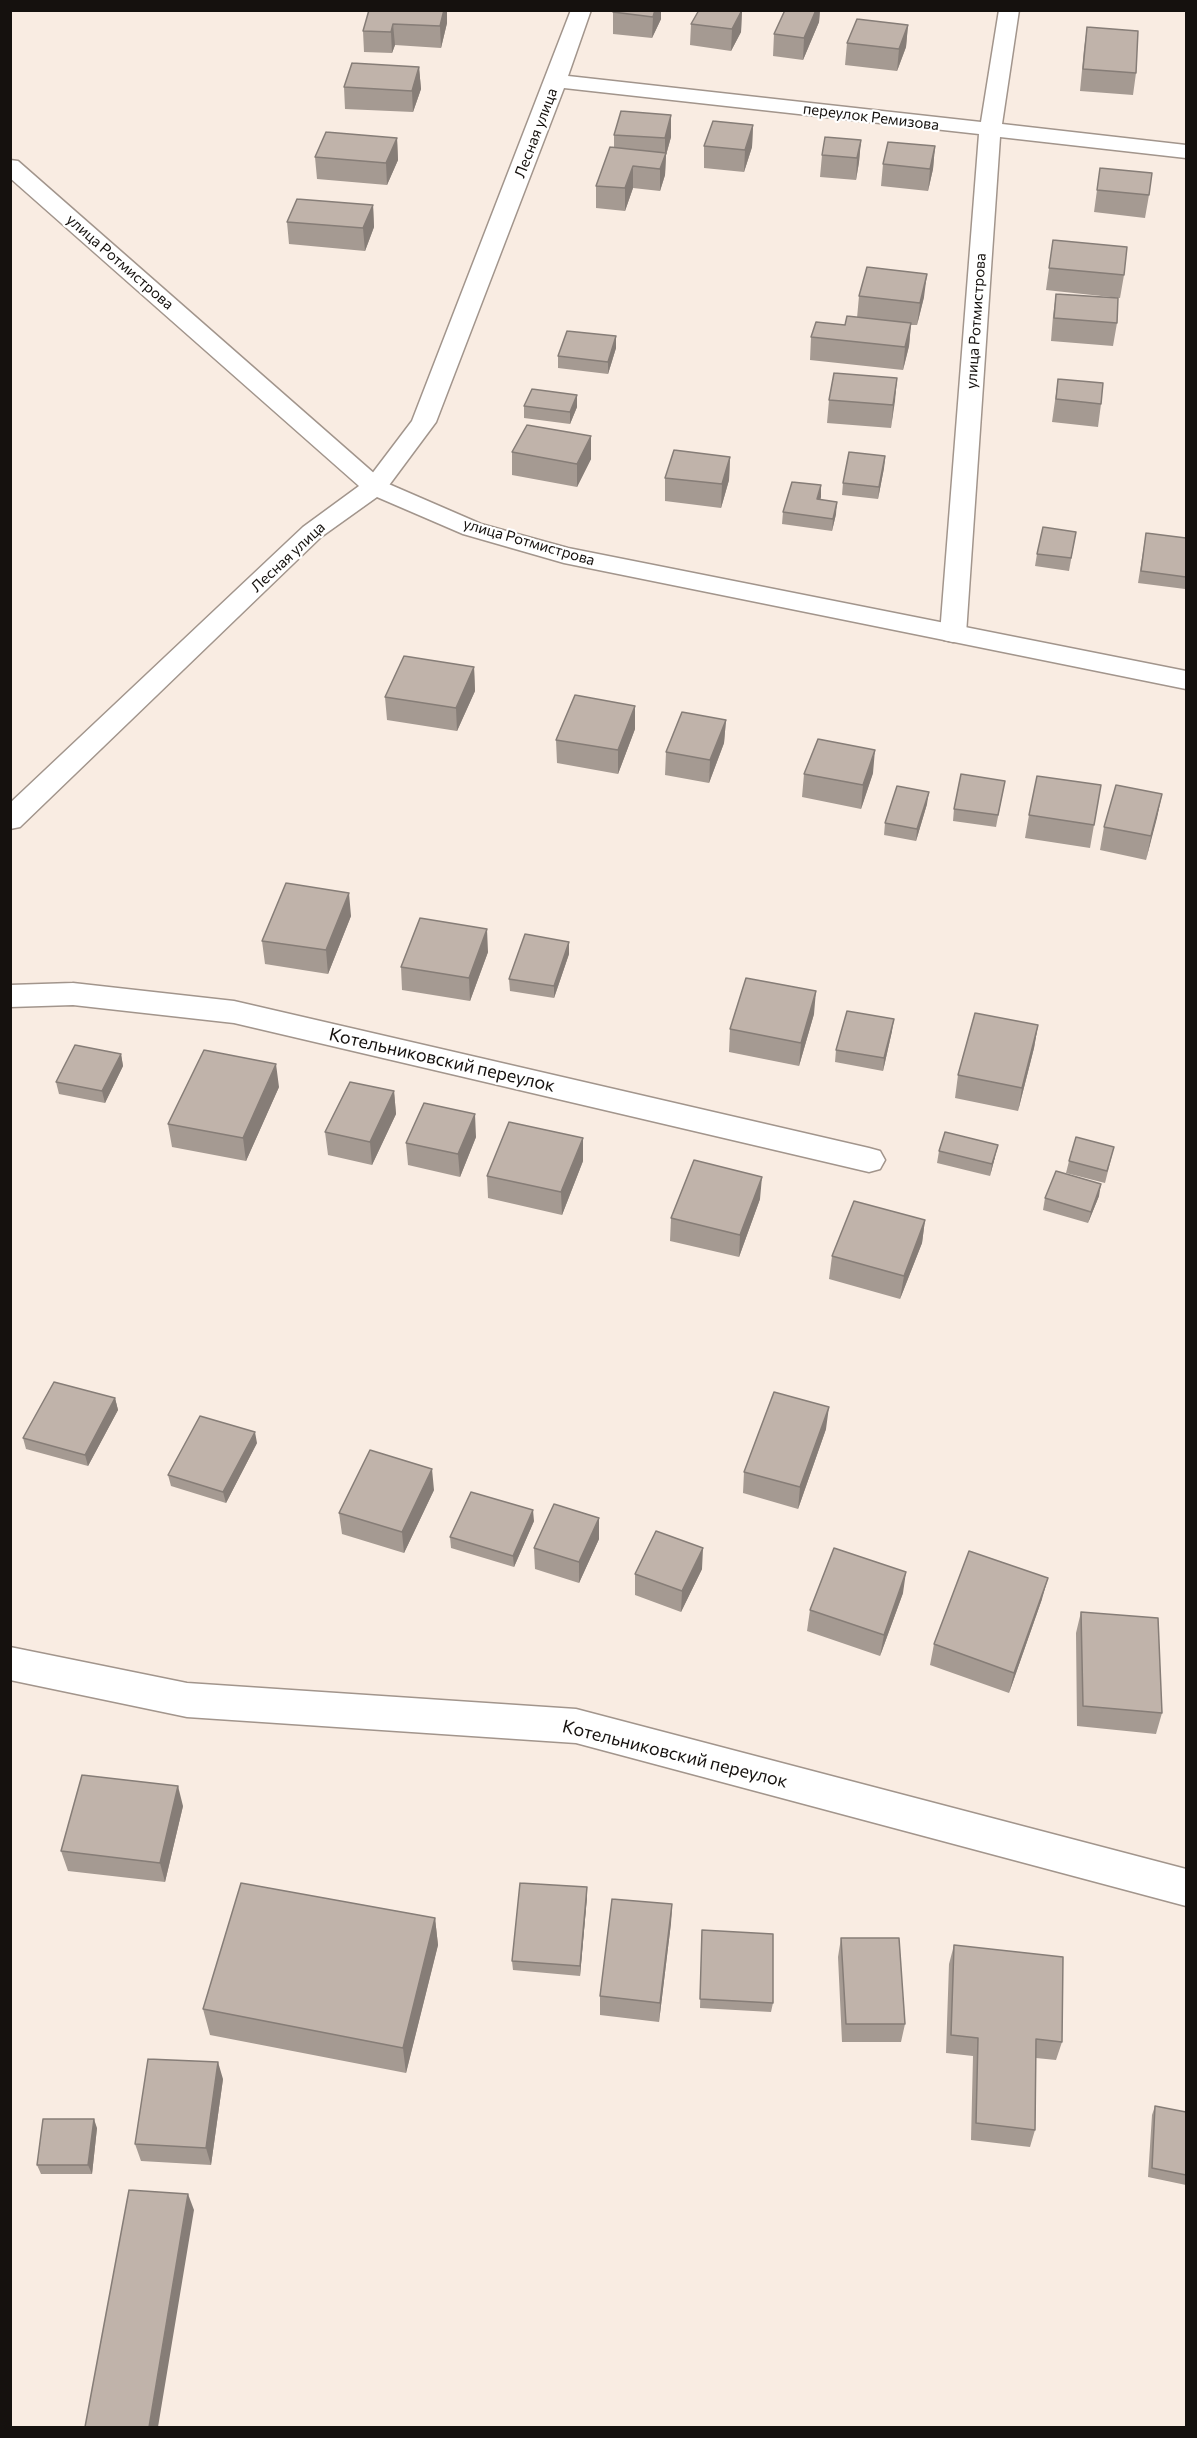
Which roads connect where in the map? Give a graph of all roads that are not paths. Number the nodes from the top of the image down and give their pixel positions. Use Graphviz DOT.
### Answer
graph roads {
  1 [pos="580,10"];
  2 [pos="1010,10"];
  3 [pos="556,81"];
  4 [pos="990,131"];
  5 [pos="1186,151"];
  6 [pos="10,166"];
  7 [pos="375,487"];
  8 [pos="953,634"];
  9 [pos="1186,680"];
  10 [pos="10,820"];
  11 [pos="10,996"];
  12 [pos="868,1160"];
  13 [pos="10,1663"];
  14 [pos="1186,1888"];
  1 -- 3 [label="street, Лесная улица"];
  2 -- 4 [label="street, улица Ротмистрова"];
  3 -- 4 [label="street, переулок Ремизова"];
  3 -- 7 [label="street, Лесная улица"];
  4 -- 5 [label="street, переулок Ремизова"];
  4 -- 8 [label="street, улица Ротмистрова"];
  6 -- 7 [label="street, улица Ротмистрова"];
  7 -- 8 [label="street, улица Ротмистрова"];
  7 -- 10 [label="street, Лесная улица"];
  8 -- 9 [label="street, улица Ротмистрова"];
  11 -- 12 [label="street, Котельниковский переулок"];
  13 -- 14 [label="street, Котельниковский переулок"];
}
